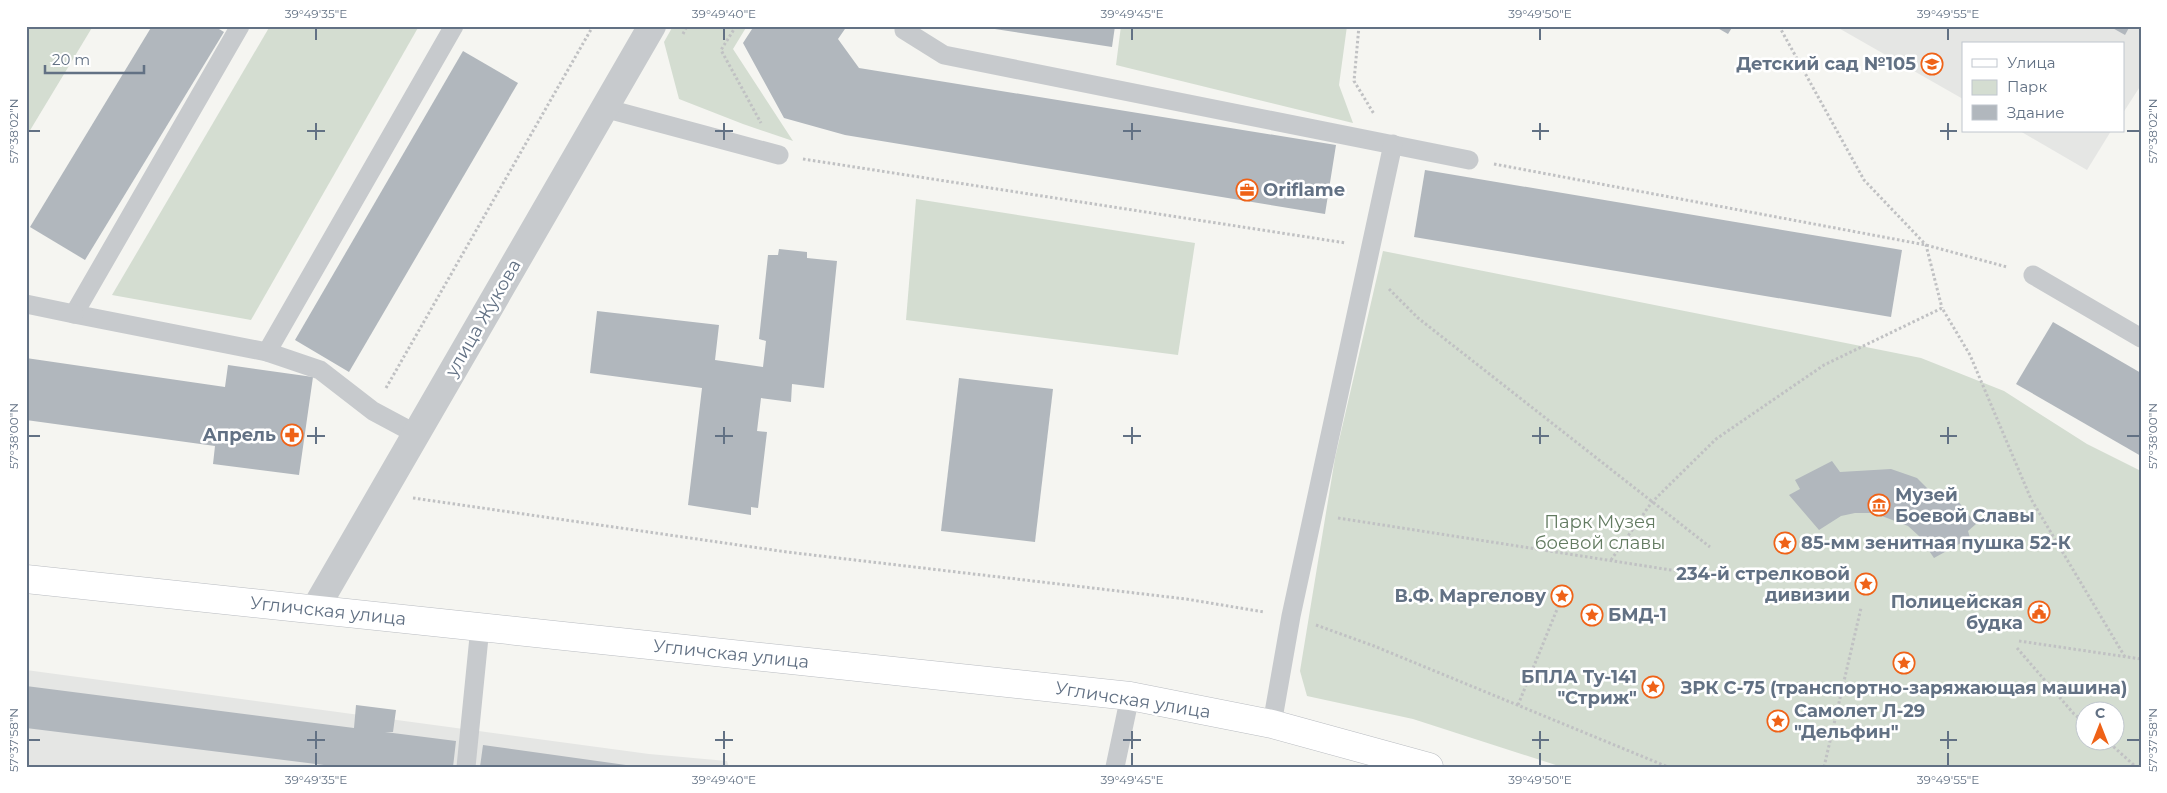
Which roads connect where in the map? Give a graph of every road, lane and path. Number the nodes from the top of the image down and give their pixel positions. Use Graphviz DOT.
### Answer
graph roads {
  1 [pos="240,26"];
  2 [pos="454,26"];
  3 [pos="593,26"];
  4 [pos="652,26"];
  5 [pos="736,26"];
  6 [pos="904,26"];
  7 [pos="1359,26"];
  8 [pos="1779,26"];
  9 [pos="604,108"];
  10 [pos="1393,144"];
  11 [pos="779,155"];
  12 [pos="1469,160"];
  13 [pos="1926,245"];
  14 [pos="1372,248"];
  15 [pos="2034,275"];
  16 [pos="26,304"];
  17 [pos="1942,308"];
  18 [pos="74,314"];
  19 [pos="2141,338"];
  20 [pos="267,352"];
  21 [pos="373,411"];
  22 [pos="416,434"];
  23 [pos="383,493"];
  24 [pos="1652,502"];
  25 [pos="1314,514"];
  26 [pos="1710,547"];
  27 [pos="1611,560"];
  28 [pos="1703,575"];
  29 [pos="26,579"];
  30 [pos="1558,607"];
  31 [pos="1861,608"];
  32 [pos="315,609"];
  33 [pos="1291,616"];
  34 [pos="480,627"];
  35 [pos="2019,641"];
  36 [pos="2017,648"];
  37 [pos="2125,657"];
  38 [pos="2141,659"];
  39 [pos="1130,696"];
  40 [pos="1518,706"];
  41 [pos="2074,714"];
  42 [pos="1272,724"];
  43 [pos="2117,750"];
  44 [pos="466,767"];
  45 [pos="1116,767"];
  46 [pos="1429,767"];
  47 [pos="1668,767"];
  48 [pos="1824,767"];
  49 [pos="2136,767"];
  1 -- 18 [label="lane"];
  2 -- 20 [label="lane"];
  3 -- 21 [label="path"];
  4 -- 9 [label="street, улица Жукова"];
  5 -- 11 [label="path"];
  6 -- 10 [label="lane"];
  7 -- 10 [label="path"];
  8 -- 13 [label="path"];
  9 -- 11 [label="lane"];
  9 -- 22 [label="street, улица Жукова"];
  10 -- 12 [label="lane"];
  10 -- 14 [label="lane"];
  11 -- 14 [label="path"];
  12 -- 13 [label="path"];
  13 -- 15 [label="path"];
  13 -- 17 [label="path"];
  14 -- 24 [label="path"];
  14 -- 25 [label="lane"];
  15 -- 19 [label="lane"];
  16 -- 18 [label="lane"];
  17 -- 24 [label="path"];
  17 -- 37 [label="path"];
  18 -- 20 [label="lane"];
  20 -- 21 [label="lane"];
  21 -- 22 [label="lane"];
  22 -- 23 [label="street, улица Жукова"];
  23 -- 32 [label="street, улица Жукова"];
  23 -- 33 [label="path"];
  24 -- 26 [label="path"];
  24 -- 27 [label="path"];
  25 -- 27 [label="path"];
  25 -- 33 [label="lane"];
  27 -- 28 [label="path"];
  29 -- 32 [label="main road, Угличская улица"];
  30 -- 40 [label="path"];
  31 -- 48 [label="path"];
  32 -- 34 [label="main road, Угличская улица"];
  33 -- 40 [label="path"];
  33 -- 42 [label="lane"];
  34 -- 39 [label="main road, Угличская улица"];
  34 -- 44 [label="lane"];
  35 -- 37 [label="path"];
  36 -- 41 [label="path"];
  37 -- 38 [label="path"];
  39 -- 42 [label="main road, Угличская улица"];
  39 -- 45 [label="lane"];
  40 -- 47 [label="path"];
  42 -- 46 [label="main road, Угличская улица"];
  43 -- 49 [label="path"];
}
